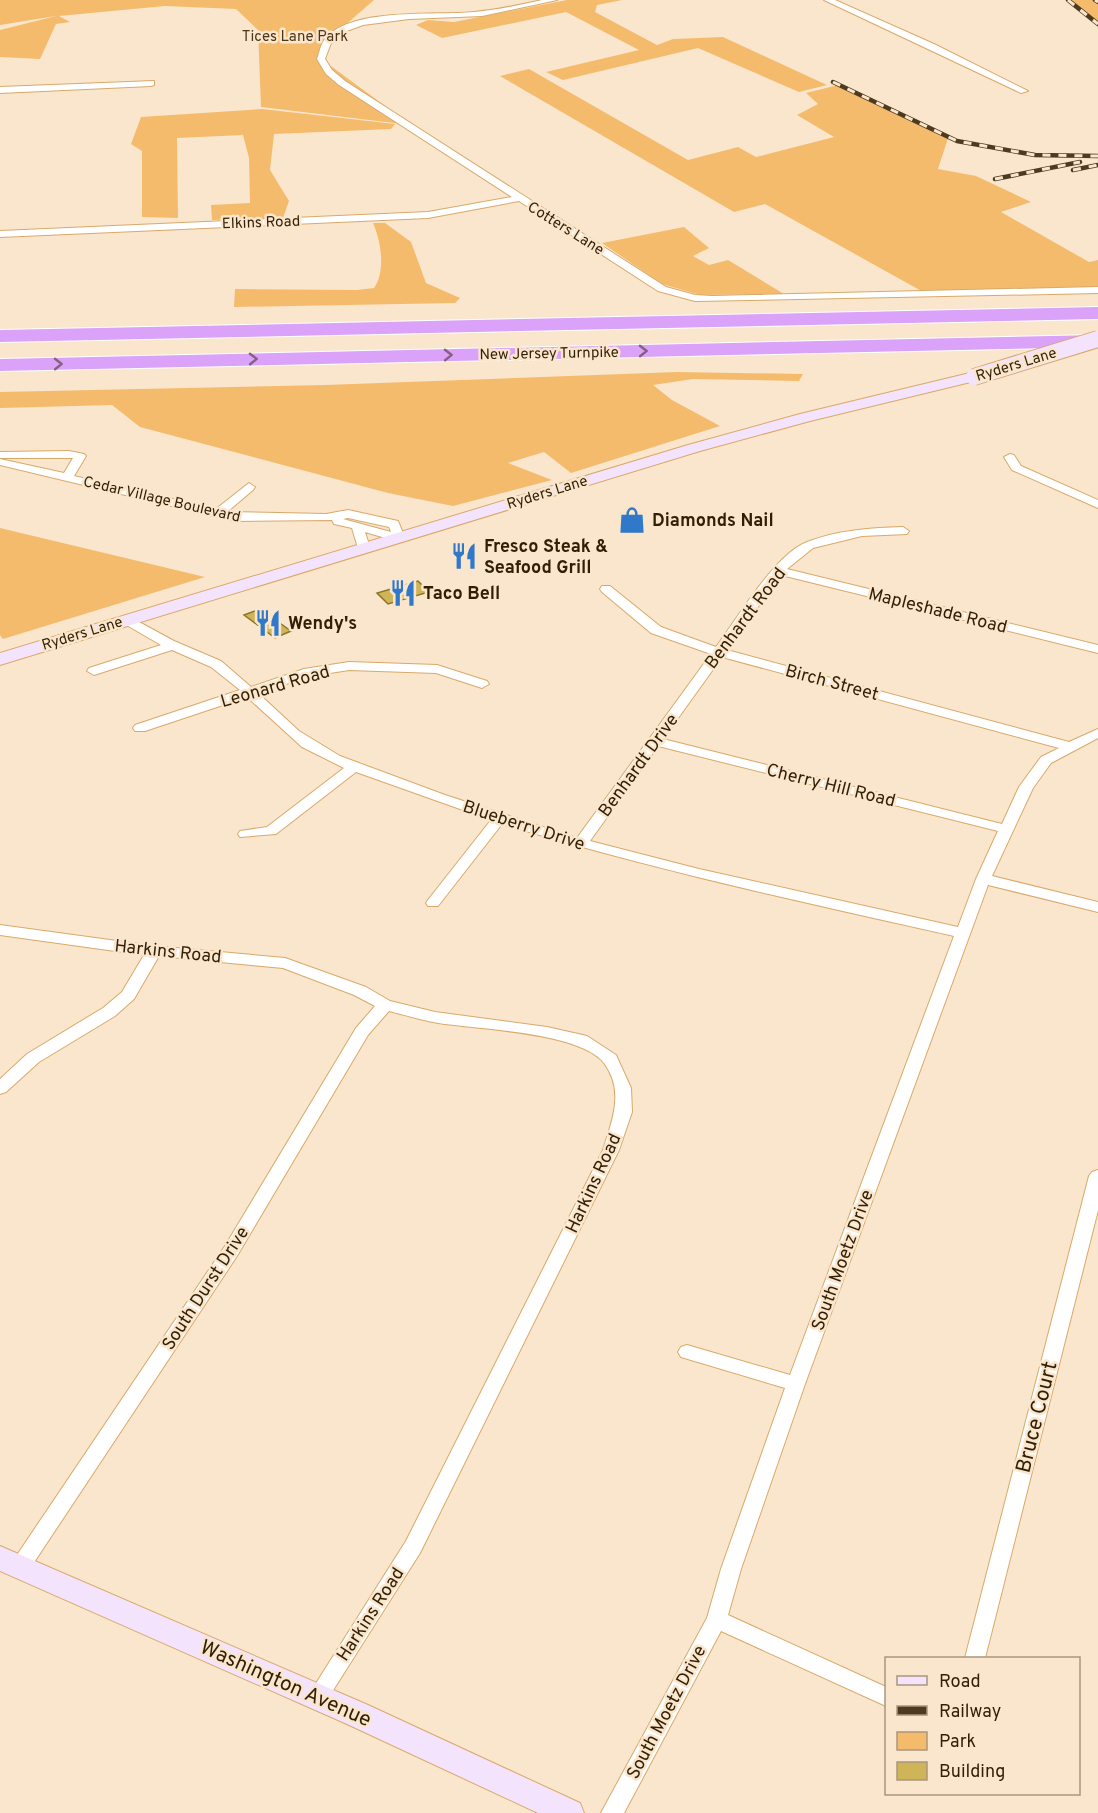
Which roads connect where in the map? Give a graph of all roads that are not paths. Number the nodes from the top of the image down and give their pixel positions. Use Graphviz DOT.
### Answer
graph roads {
  1 [pos="553,0"];
  2 [pos="828,0"];
  3 [pos="151,83"];
  4 [pos="0,90"];
  5 [pos="1024,91"];
  6 [pos="519,198"];
  7 [pos="0,234"];
  8 [pos="1098,290"];
  9 [pos="1098,313"];
  10 [pos="1098,327"];
  11 [pos="0,336"];
  12 [pos="1098,340"];
  13 [pos="0,350"];
  14 [pos="1098,357"];
  15 [pos="0,365"];
  16 [pos="0,379"];
  17 [pos="0,455"];
  18 [pos="1010,457"];
  19 [pos="0,462"];
  20 [pos="67,478"];
  21 [pos="249,488"];
  22 [pos="1098,504"];
  23 [pos="219,513"];
  24 [pos="368,516"];
  25 [pos="326,518"];
  26 [pos="357,526"];
  27 [pos="903,531"];
  28 [pos="399,538"];
  29 [pos="364,548"];
  30 [pos="778,570"];
  31 [pos="606,589"];
  32 [pos="128,620"];
  33 [pos="172,646"];
  34 [pos="1098,649"];
  35 [pos="719,651"];
  36 [pos="0,658"];
  37 [pos="94,671"];
  38 [pos="482,684"];
  39 [pos="695,685"];
  40 [pos="251,691"];
  41 [pos="140,728"];
  42 [pos="1098,733"];
  43 [pos="655,741"];
  44 [pos="1071,747"];
  45 [pos="354,766"];
  46 [pos="499,819"];
  47 [pos="1006,830"];
  48 [pos="245,834"];
  49 [pos="580,844"];
  50 [pos="983,879"];
  51 [pos="434,903"];
  52 [pos="1098,907"];
  53 [pos="0,930"];
  54 [pos="962,933"];
  55 [pos="154,951"];
  56 [pos="385,1005"];
  57 [pos="0,1088"];
  58 [pos="1098,1176"];
  59 [pos="687,1352"];
  60 [pos="796,1384"];
  61 [pos="10,1563"];
  62 [pos="717,1619"];
  63 [pos="976,1657"];
  64 [pos="318,1696"];
  65 [pos="885,1697"];
  66 [pos="569,1813"];
  67 [pos="612,1813"];
  1 -- 6 [label="street, Cotters Lane"];
  2 -- 5 [label="street"];
  3 -- 4 [label="street"];
  6 -- 7 [label="street, Elkins Road"];
  6 -- 8 [label="street, Cotters Lane"];
  9 -- 11 [label="highway, New Jersey Turnpike"];
  10 -- 13 [label="highway, New Jersey Turnpike"];
  15 -- 12 [label="highway, New Jersey Turnpike, one-way"];
  12 -- 28 [label="main road, Ryders Lane, bridge"];
  14 -- 16 [label="highway, New Jersey Turnpike"];
  17 -- 20 [label="street"];
  18 -- 22 [label="street"];
  19 -- 20 [label="street, Cedar Village Boulevard"];
  20 -- 23 [label="street, Cedar Village Boulevard"];
  21 -- 23 [label="street"];
  23 -- 25 [label="street, Cedar Village Boulevard"];
  24 -- 25 [label="street, Cedar Village Boulevard"];
  24 -- 26 [label="street"];
  24 -- 28 [label="street, Cedar Village Boulevard"];
  25 -- 26 [label="street, Cedar Village Boulevard"];
  26 -- 28 [label="street, Cedar Village Boulevard"];
  26 -- 29 [label="street"];
  27 -- 30 [label="street, Benhardt Road"];
  28 -- 29 [label="main road, Ryders Lane"];
  29 -- 32 [label="main road, Ryders Lane"];
  30 -- 34 [label="street, Mapleshade Road"];
  30 -- 35 [label="street, Benhardt Road"];
  31 -- 35 [label="street, Birch Street"];
  32 -- 33 [label="street, Blueberry Drive"];
  32 -- 36 [label="main road, Ryders Lane"];
  33 -- 37 [label="street"];
  33 -- 40 [label="street, Blueberry Drive"];
  35 -- 39 [label="street, Benhardt Road"];
  35 -- 44 [label="street, Birch Street"];
  38 -- 40 [label="street, Leonard Road"];
  39 -- 43 [label="street, Benhardt Drive"];
  40 -- 41 [label="street, Leonard Road"];
  40 -- 45 [label="street, Blueberry Drive"];
  42 -- 44 [label="street, South Moetz Drive"];
  43 -- 47 [label="street, Cherry Hill Road"];
  43 -- 49 [label="street, Benhardt Drive"];
  44 -- 47 [label="street, South Moetz Drive"];
  45 -- 46 [label="street, Blueberry Drive"];
  45 -- 48 [label="street"];
  46 -- 49 [label="street, Blueberry Drive"];
  46 -- 51 [label="street"];
  47 -- 50 [label="street, South Moetz Drive"];
  49 -- 54 [label="street, Blueberry Drive"];
  50 -- 52 [label="street"];
  50 -- 54 [label="street, South Moetz Drive"];
  53 -- 55 [label="street, Harkins Road"];
  54 -- 60 [label="street, South Moetz Drive"];
  55 -- 56 [label="street, Harkins Road"];
  55 -- 57 [label="street"];
  56 -- 61 [label="street, South Durst Drive"];
  56 -- 64 [label="street, Harkins Road"];
  58 -- 63 [label="street, Bruce Court"];
  59 -- 60 [label="street"];
  60 -- 62 [label="street, South Moetz Drive"];
  61 -- 64 [label="main road, Washington Avenue"];
  62 -- 65 [label="street"];
  62 -- 67 [label="street, South Moetz Drive"];
  64 -- 66 [label="main road, Washington Avenue"];
}
